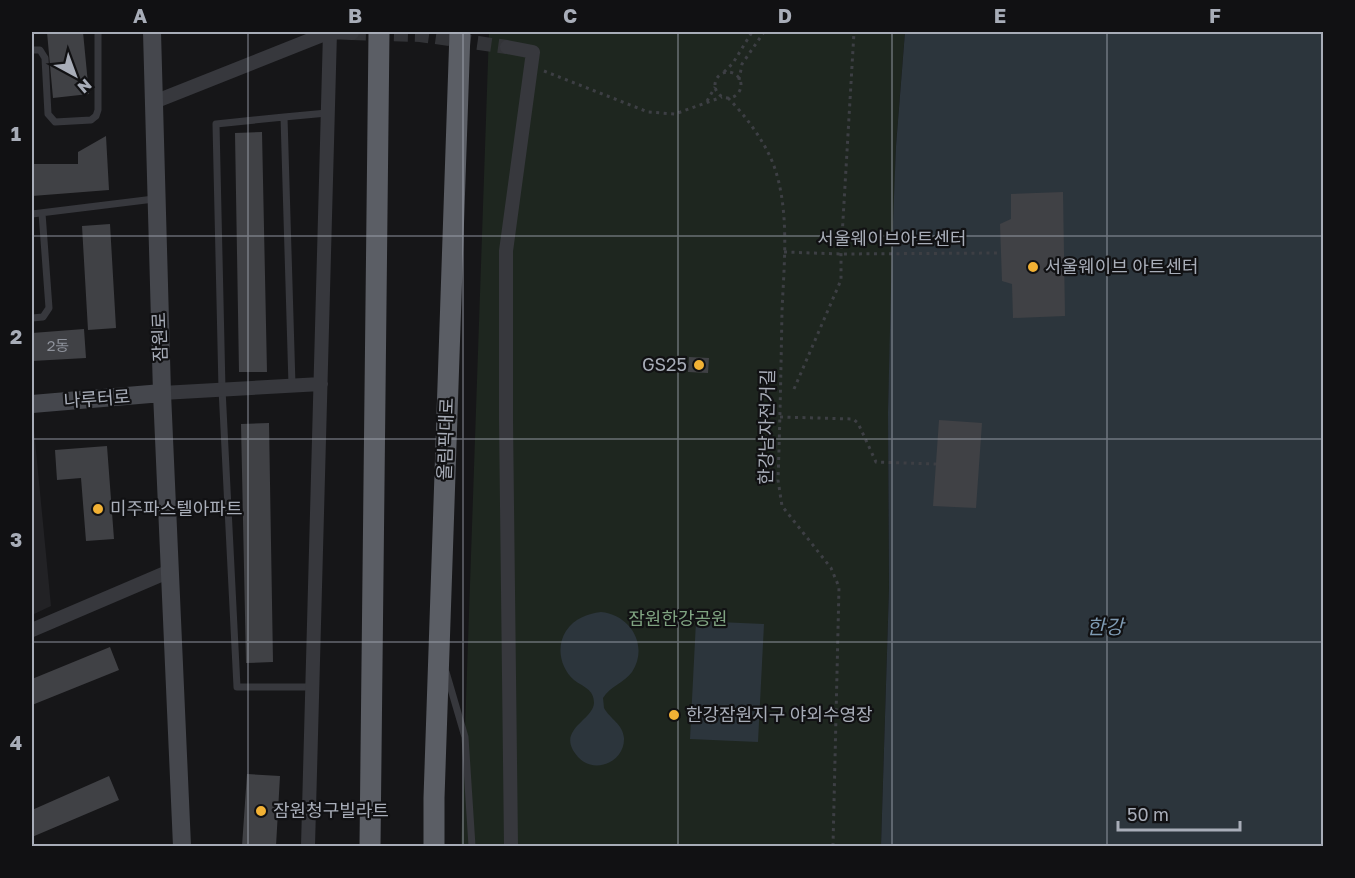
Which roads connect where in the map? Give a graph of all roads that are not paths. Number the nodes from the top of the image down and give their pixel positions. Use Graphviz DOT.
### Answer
graph roads {
  1 [pos="98,32"];
  2 [pos="152,32"];
  3 [pos="330,32"];
  4 [pos="379,32"];
  5 [pos="460,32"];
  6 [pos="352,33"];
  7 [pos="507,47"];
  8 [pos="32,50"];
  9 [pos="154,102"];
  10 [pos="327,113"];
  11 [pos="284,117"];
  12 [pos="157,198"];
  13 [pos="32,213"];
  14 [pos="42,213"];
  15 [pos="32,318"];
  16 [pos="321,384"];
  17 [pos="292,385"];
  18 [pos="222,389"];
  19 [pos="162,393"];
  20 [pos="32,404"];
  21 [pos="170,571"];
  22 [pos="32,630"];
  23 [pos="439,646"];
  24 [pos="313,687"];
  25 [pos="182,846"];
  26 [pos="308,846"];
  27 [pos="370,846"];
  28 [pos="434,846"];
  29 [pos="472,846"];
  30 [pos="511,846"];
  1 -- 8 [label="lane"];
  2 -- 9 [label="main road, 잠원로"];
  3 -- 6 [label="street"];
  3 -- 9 [label="street"];
  3 -- 10 [label="street"];
  4 -- 27 [label="highway"];
  5 -- 23 [label="highway, 올림픽대로"];
  7 -- 30 [label="street"];
  9 -- 12 [label="main road, 잠원로"];
  10 -- 11 [label="lane"];
  10 -- 16 [label="street"];
  11 -- 17 [label="lane"];
  11 -- 18 [label="lane"];
  12 -- 14 [label="lane"];
  12 -- 19 [label="main road, 잠원로"];
  13 -- 14 [label="lane"];
  14 -- 15 [label="lane"];
  16 -- 17 [label="street"];
  16 -- 24 [label="street"];
  17 -- 18 [label="street"];
  18 -- 19 [label="street"];
  18 -- 24 [label="lane"];
  19 -- 20 [label="main road, 나루터로"];
  19 -- 21 [label="main road, 잠원로"];
  21 -- 22 [label="street"];
  21 -- 25 [label="main road, 잠원로"];
  23 -- 28 [label="highway, 올림픽대로"];
  23 -- 29 [label="lane"];
  24 -- 26 [label="street"];
}
